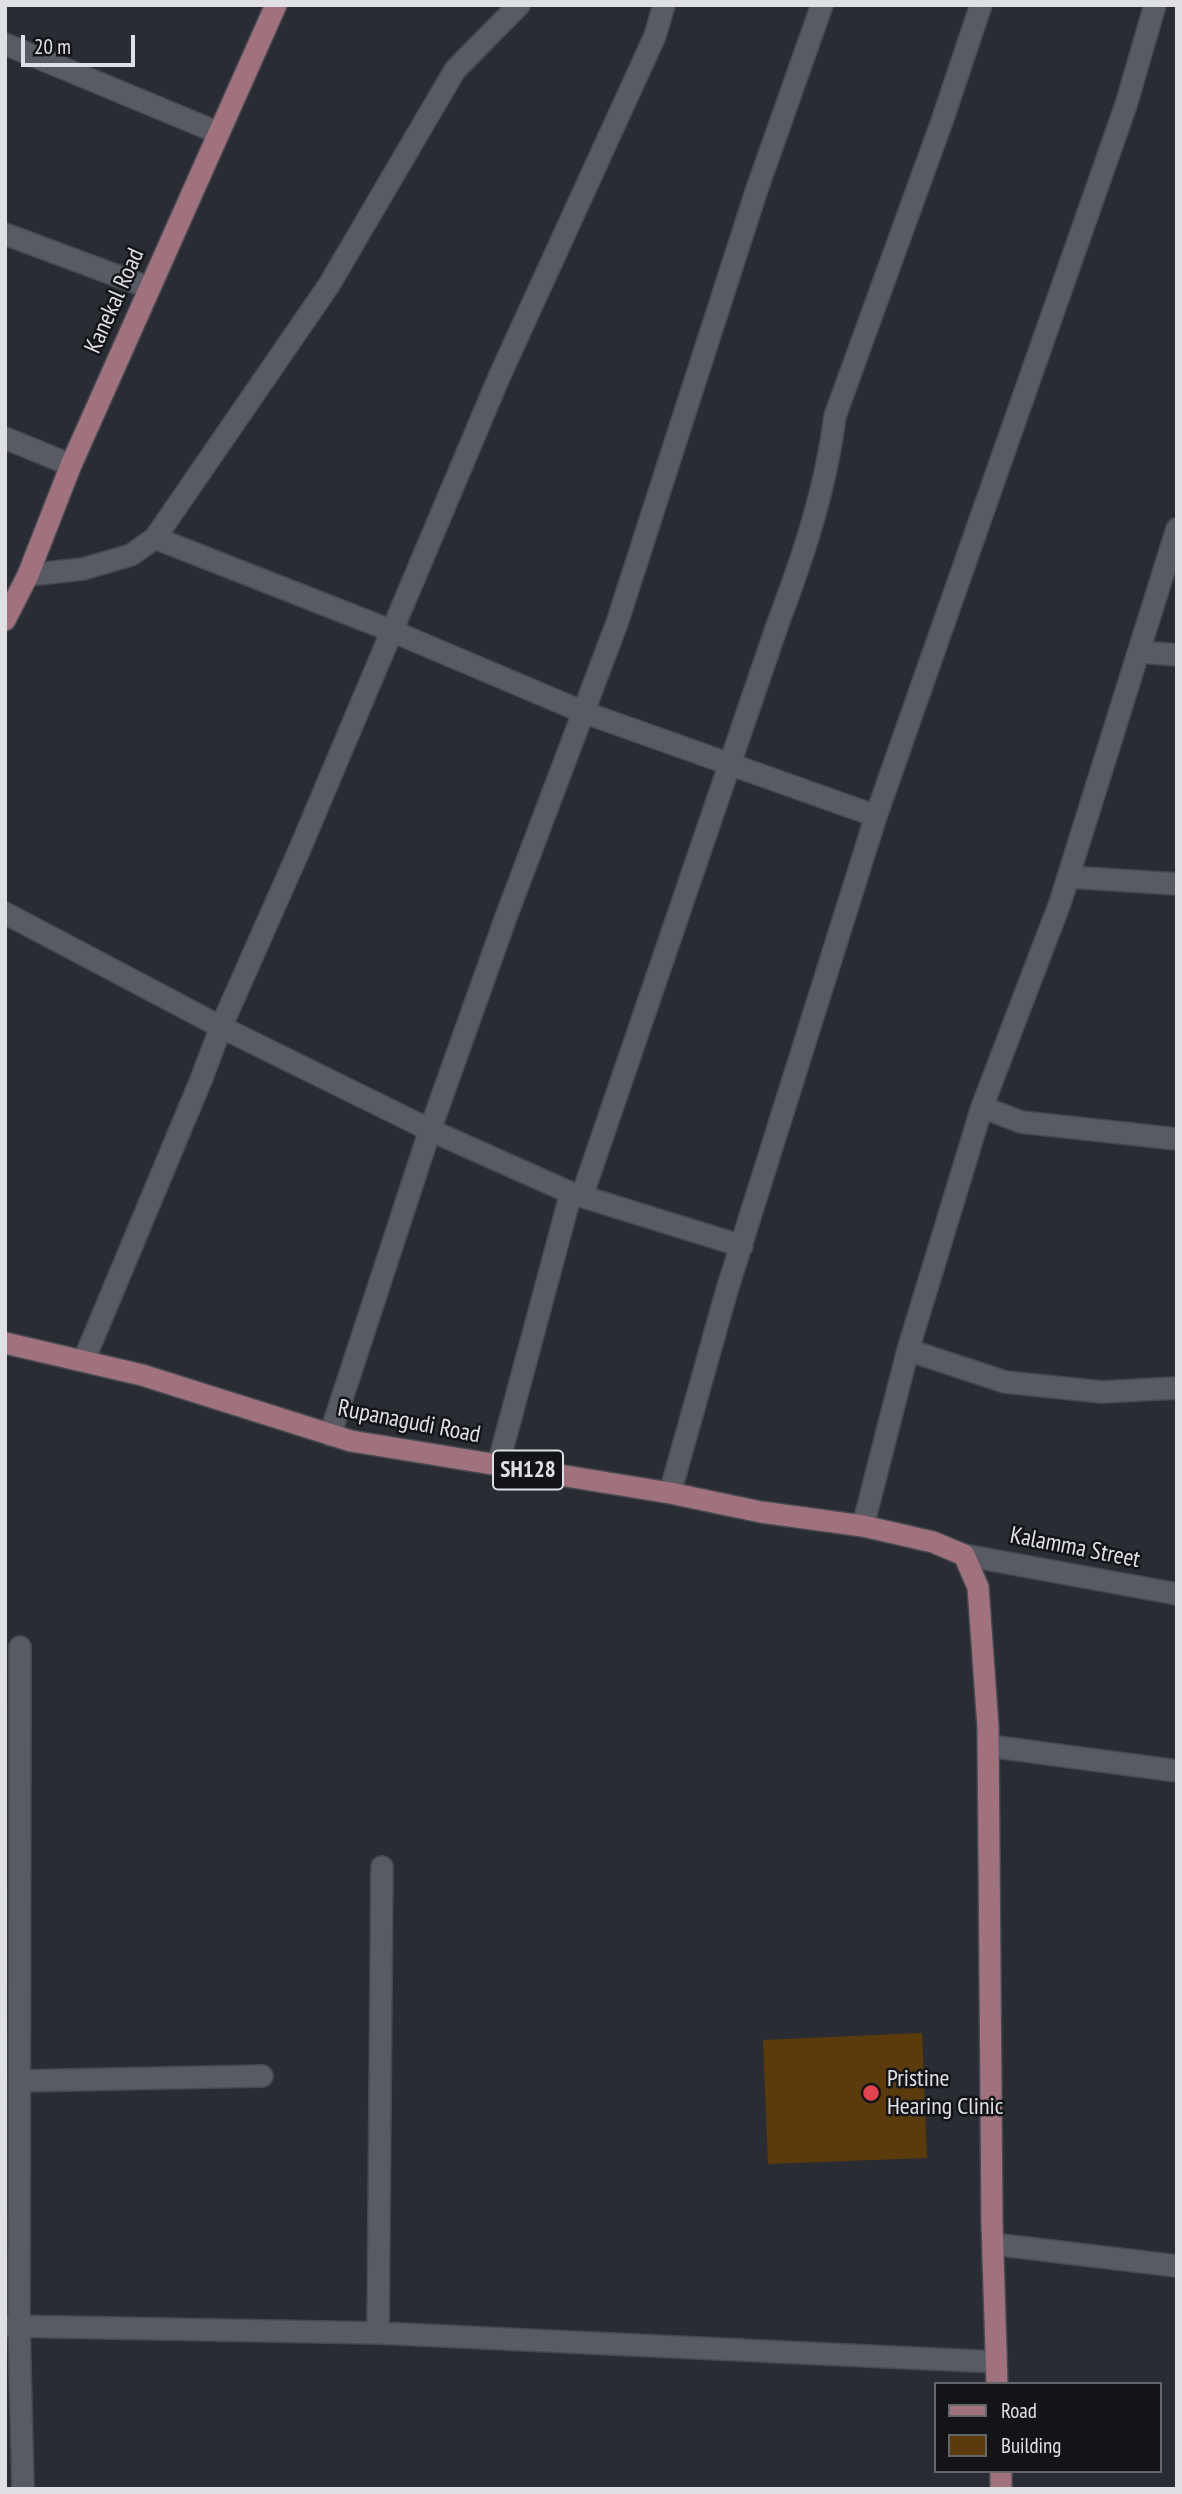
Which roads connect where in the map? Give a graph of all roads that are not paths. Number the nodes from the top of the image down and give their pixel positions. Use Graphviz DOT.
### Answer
graph roads {
  1 [pos="276,5"];
  2 [pos="519,5"];
  3 [pos="664,5"];
  4 [pos="822,5"];
  5 [pos="981,5"];
  6 [pos="1155,5"];
  7 [pos="5,44"];
  8 [pos="219,133"];
  9 [pos="5,234"];
  10 [pos="150,288"];
  11 [pos="5,438"];
  12 [pos="71,465"];
  13 [pos="1177,529"];
  14 [pos="155,538"];
  15 [pos="28,575"];
  16 [pos="5,621"];
  17 [pos="392,631"];
  18 [pos="1140,652"];
  19 [pos="1177,655"];
  20 [pos="583,712"];
  21 [pos="730,764"];
  22 [pos="876,816"];
  23 [pos="1068,877"];
  24 [pos="1177,884"];
  25 [pos="5,913"];
  26 [pos="221,1027"];
  27 [pos="982,1107"];
  28 [pos="430,1130"];
  29 [pos="1177,1139"];
  30 [pos="577,1195"];
  31 [pos="742,1247"];
  32 [pos="5,1343"];
  33 [pos="908,1350"];
  34 [pos="84,1360"];
  35 [pos="1177,1388"];
  36 [pos="330,1435"];
  37 [pos="498,1465"];
  38 [pos="670,1493"];
  39 [pos="863,1526"];
  40 [pos="964,1555"];
  41 [pos="1177,1594"];
  42 [pos="20,1647"];
  43 [pos="988,1736"];
  44 [pos="1177,1771"];
  45 [pos="382,1867"];
  46 [pos="262,2076"];
  47 [pos="20,2081"];
  48 [pos="993,2244"];
  49 [pos="1177,2266"];
  50 [pos="12,2326"];
  51 [pos="378,2333"];
  52 [pos="997,2373"];
  53 [pos="23,2489"];
  1 -- 8 [label="main road, Kanekal Road"];
  2 -- 14 [label="street"];
  3 -- 17 [label="street"];
  4 -- 20 [label="street"];
  5 -- 21 [label="street"];
  6 -- 22 [label="street"];
  7 -- 8 [label="street"];
  8 -- 10 [label="main road, Kanekal Road"];
  9 -- 10 [label="street"];
  10 -- 12 [label="main road, Kanekal Road"];
  11 -- 12 [label="street"];
  12 -- 15 [label="main road, Kanekal Road"];
  13 -- 18 [label="street"];
  14 -- 15 [label="street"];
  14 -- 17 [label="street"];
  15 -- 16 [label="main road, Kanekal Road"];
  17 -- 20 [label="street"];
  17 -- 26 [label="street"];
  18 -- 19 [label="street"];
  18 -- 23 [label="street"];
  20 -- 21 [label="street"];
  20 -- 28 [label="street"];
  21 -- 22 [label="street"];
  21 -- 30 [label="street"];
  22 -- 31 [label="street"];
  23 -- 24 [label="street"];
  23 -- 27 [label="street"];
  25 -- 26 [label="street"];
  26 -- 28 [label="street"];
  26 -- 34 [label="street"];
  27 -- 29 [label="street"];
  27 -- 33 [label="street"];
  28 -- 30 [label="street"];
  28 -- 36 [label="street"];
  30 -- 31 [label="street"];
  30 -- 37 [label="street"];
  31 -- 38 [label="street"];
  32 -- 34 [label="main road, Rupanagudi Road / SH128"];
  33 -- 35 [label="street"];
  33 -- 39 [label="street"];
  34 -- 36 [label="main road, Rupanagudi Road / SH128"];
  36 -- 37 [label="main road, Rupanagudi Road / SH128"];
  37 -- 38 [label="main road, Rupanagudi Road / SH128"];
  38 -- 39 [label="main road, Rupanagudi Road / SH128"];
  39 -- 40 [label="main road, Rupanagudi Road / SH128"];
  40 -- 41 [label="street, Kalamma Street / SH128"];
  40 -- 43 [label="main road"];
  42 -- 47 [label="street"];
  43 -- 44 [label="street"];
  43 -- 48 [label="main road"];
  45 -- 51 [label="street"];
  46 -- 47 [label="street"];
  47 -- 50 [label="street"];
  48 -- 49 [label="street"];
  48 -- 52 [label="main road"];
  50 -- 51 [label="street"];
  50 -- 53 [label="street"];
  51 -- 52 [label="street"];
}
